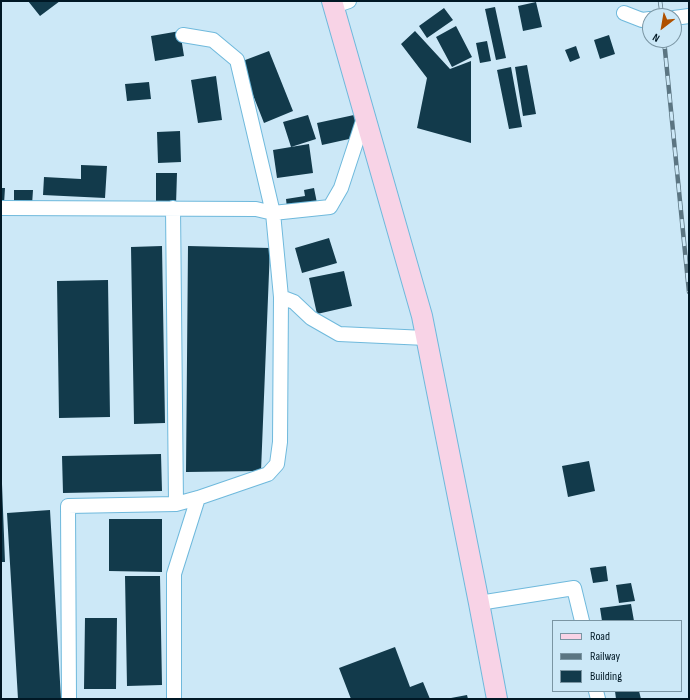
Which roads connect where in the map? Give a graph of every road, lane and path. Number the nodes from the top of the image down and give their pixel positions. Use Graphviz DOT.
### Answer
graph roads {
  1 [pos="338,3"];
  2 [pos="624,13"];
  3 [pos="642,20"];
  4 [pos="183,35"];
  5 [pos="365,115"];
  6 [pos="1,208"];
  7 [pos="173,208"];
  8 [pos="273,213"];
  9 [pos="281,298"];
  10 [pos="426,338"];
  11 [pos="198,498"];
  12 [pos="176,504"];
  13 [pos="479,603"];
  14 [pos="582,620"];
  15 [pos="69,699"];
  16 [pos="174,699"];
  17 [pos="497,699"];
  1 -- 5 [label="street"];
  2 -- 3 [label="street"];
  4 -- 8 [label="street"];
  5 -- 8 [label="street"];
  5 -- 10 [label="street"];
  6 -- 7 [label="street"];
  7 -- 8 [label="street"];
  7 -- 12 [label="street"];
  8 -- 9 [label="street"];
  9 -- 10 [label="street"];
  9 -- 11 [label="street"];
  10 -- 13 [label="street"];
  11 -- 12 [label="street"];
  11 -- 16 [label="street"];
  12 -- 15 [label="street"];
  13 -- 14 [label="street"];
  13 -- 17 [label="street"];
}
